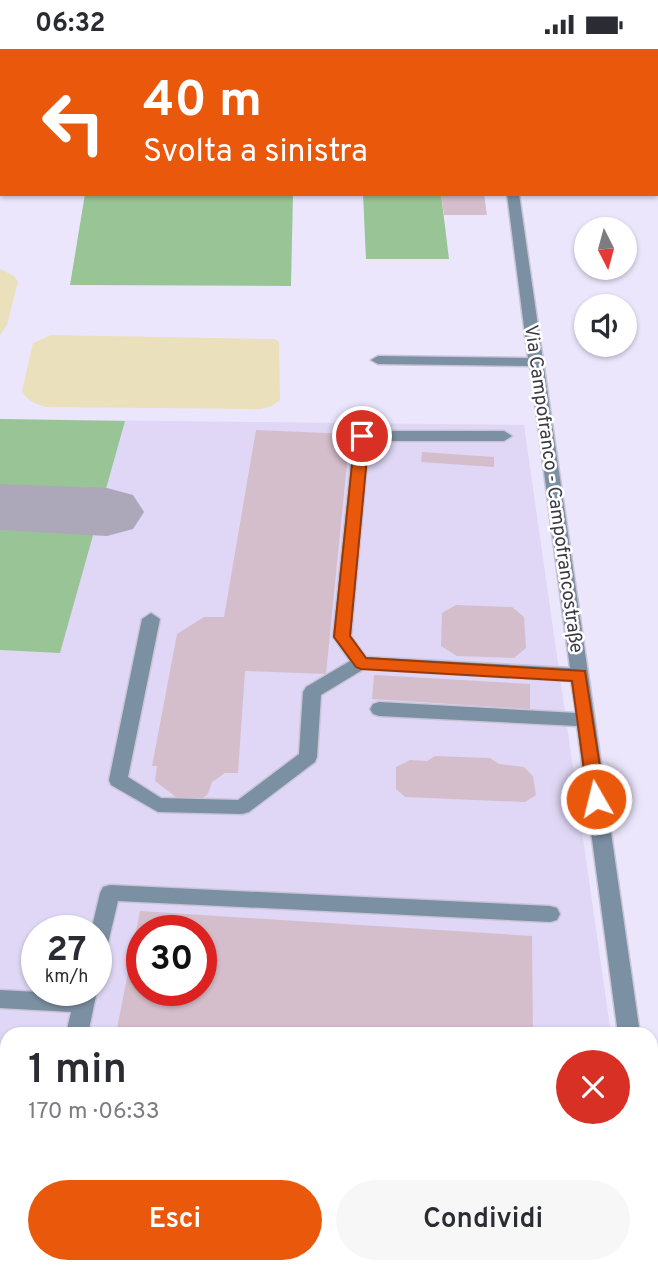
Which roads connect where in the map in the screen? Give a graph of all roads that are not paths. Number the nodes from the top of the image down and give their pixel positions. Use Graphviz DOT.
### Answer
graph roads {
  1 [pos="513,196"];
  2 [pos="378,360"];
  3 [pos="536,362"];
  4 [pos="504,436"];
  5 [pos="150,619"];
  6 [pos="361,663"];
  7 [pos="579,675"];
  8 [pos="379,709"];
  9 [pos="585,720"];
  10 [pos="550,914"];
  11 [pos="105,915"];
  12 [pos="0,999"];
  13 [pos="21,999"];
  14 [pos="84,1006"];
  15 [pos="79,1027"];
  16 [pos="628,1027"];
  1 -- 3 [label="street, Via Campofranco - Campofrancostraße"];
  2 -- 3 [label="street"];
  3 -- 7 [label="street, Via Campofranco - Campofrancostraße"];
  4 -- 6 [label="street"];
  5 -- 6 [label="street"];
  6 -- 7 [label="street"];
  7 -- 9 [label="street, Via Campofranco - Campofrancostraße"];
  8 -- 9 [label="street"];
  9 -- 16 [label="street, Via Campofranco - Campofrancostraße"];
  10 -- 11 [label="street"];
  12 -- 13 [label="street"];
  14 -- 15 [label="street"];
}
